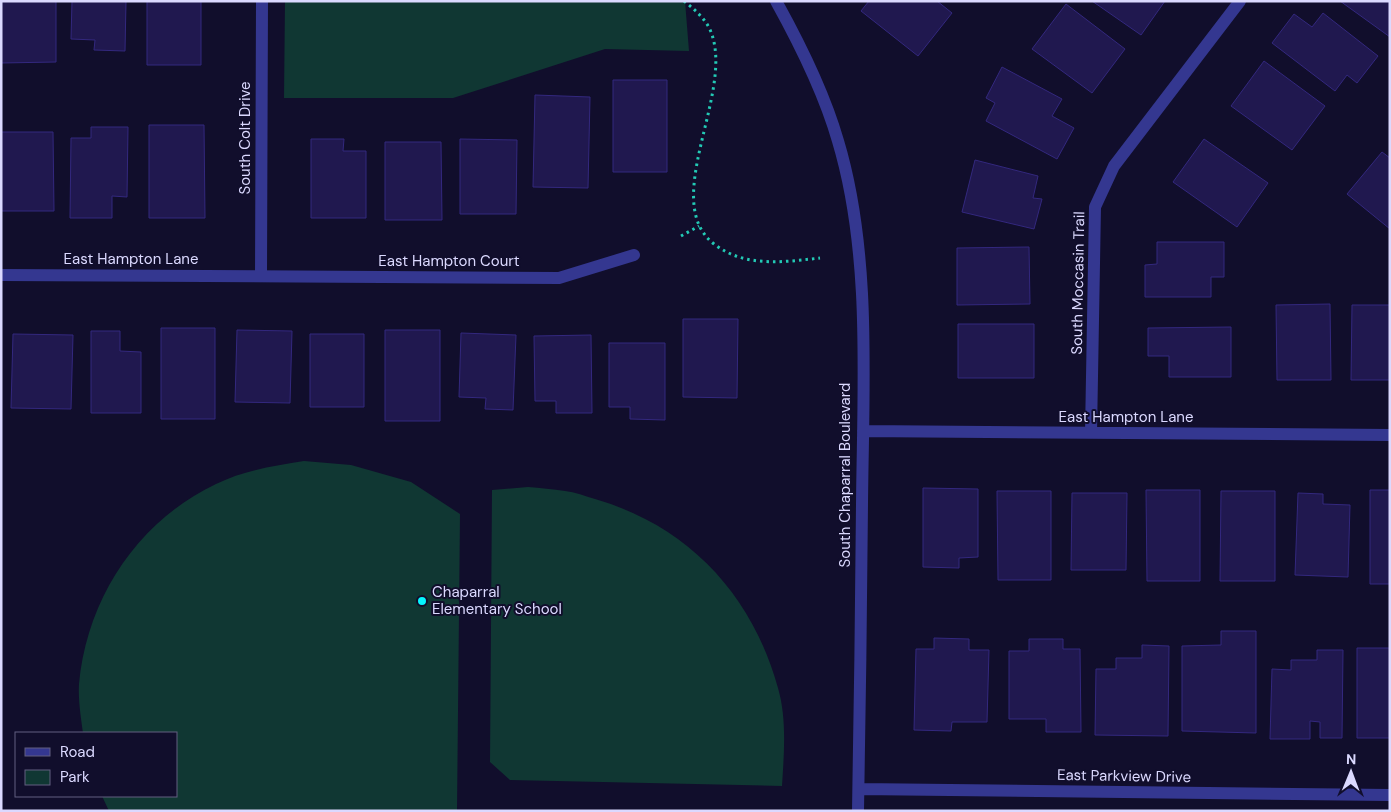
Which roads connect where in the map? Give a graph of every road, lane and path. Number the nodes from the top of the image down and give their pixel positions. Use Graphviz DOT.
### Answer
graph roads {
  1 [pos="262,1"];
  2 [pos="684,1"];
  3 [pos="776,1"];
  4 [pos="1240,1"];
  5 [pos="699,226"];
  6 [pos="681,236"];
  7 [pos="634,255"];
  8 [pos="820,258"];
  9 [pos="1,275"];
  10 [pos="261,275"];
  11 [pos="862,431"];
  12 [pos="1092,433"];
  13 [pos="1390,436"];
  14 [pos="858,789"];
  15 [pos="1390,795"];
  16 [pos="858,811"];
  1 -- 10 [label="street, South Colt Drive"];
  2 -- 5 [label="path"];
  3 -- 11 [label="street, South Chaparral Boulevard"];
  4 -- 12 [label="street, South Moccasin Trail"];
  5 -- 6 [label="path"];
  5 -- 8 [label="path"];
  7 -- 10 [label="street, East Hampton Court"];
  9 -- 10 [label="street, East Hampton Lane"];
  11 -- 12 [label="street, East Hampton Lane"];
  11 -- 14 [label="street, South Chaparral Boulevard"];
  12 -- 13 [label="street, East Hampton Lane"];
  14 -- 15 [label="street, East Parkview Drive"];
  14 -- 16 [label="street, South Chaparral Boulevard"];
}
